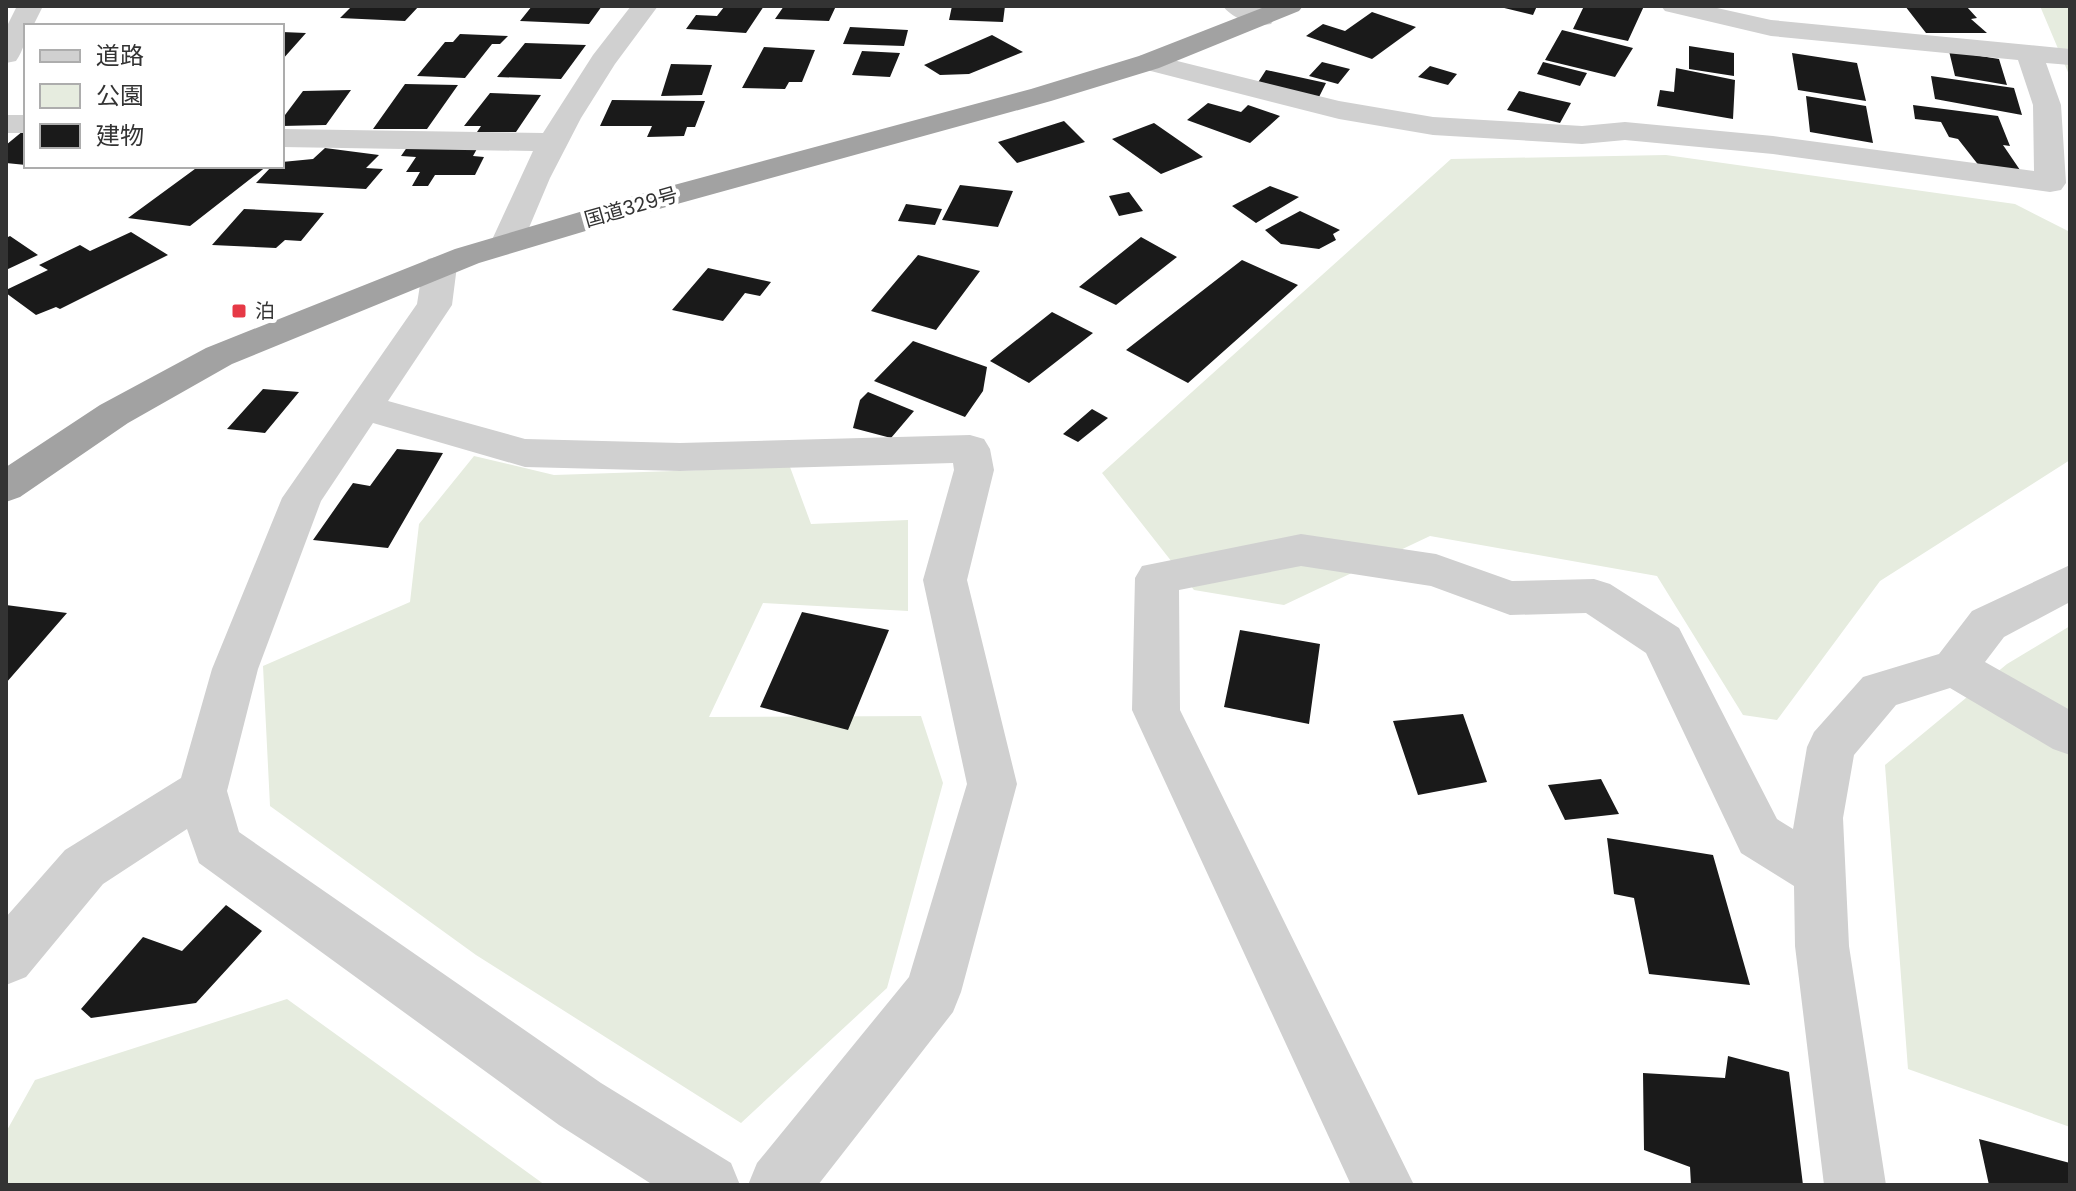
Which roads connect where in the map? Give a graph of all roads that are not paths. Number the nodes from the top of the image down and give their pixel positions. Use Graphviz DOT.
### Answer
graph roads {
  1 [pos="30,6"];
  2 [pos="645,6"];
  3 [pos="1674,6"];
  4 [pos="1263,10"];
  5 [pos="6,55"];
  6 [pos="2030,55"];
  7 [pos="2070,57"];
  8 [pos="1149,62"];
  9 [pos="284,138"];
  10 [pos="550,142"];
  11 [pos="508,242"];
  12 [pos="440,266"];
  13 [pos="363,407"];
  14 [pos="6,487"];
  15 [pos="2070,582"];
  16 [pos="1955,668"];
  17 [pos="2070,734"];
  18 [pos="202,791"];
  19 [pos="1819,873"];
  20 [pos="6,958"];
  21 [pos="709,1185"];
  22 [pos="779,1185"];
  23 [pos="1383,1185"];
  24 [pos="1855,1185"];
  1 -- 5 [label="street"];
  2 -- 10 [label="street"];
  3 -- 6 [label="street"];
  4 -- 8 [label="highway, 国道329号"];
  6 -- 7 [label="street"];
  6 -- 8 [label="street"];
  8 -- 11 [label="highway, 国道329号"];
  9 -- 10 [label="street"];
  10 -- 11 [label="street"];
  11 -- 12 [label="highway, 国道329号"];
  12 -- 13 [label="street"];
  12 -- 14 [label="highway, 国道329号"];
  13 -- 18 [label="street"];
  13 -- 22 [label="street"];
  15 -- 16 [label="street"];
  16 -- 17 [label="street"];
  16 -- 19 [label="street"];
  18 -- 20 [label="street"];
  18 -- 21 [label="street"];
  19 -- 23 [label="street"];
  19 -- 24 [label="street"];
}
